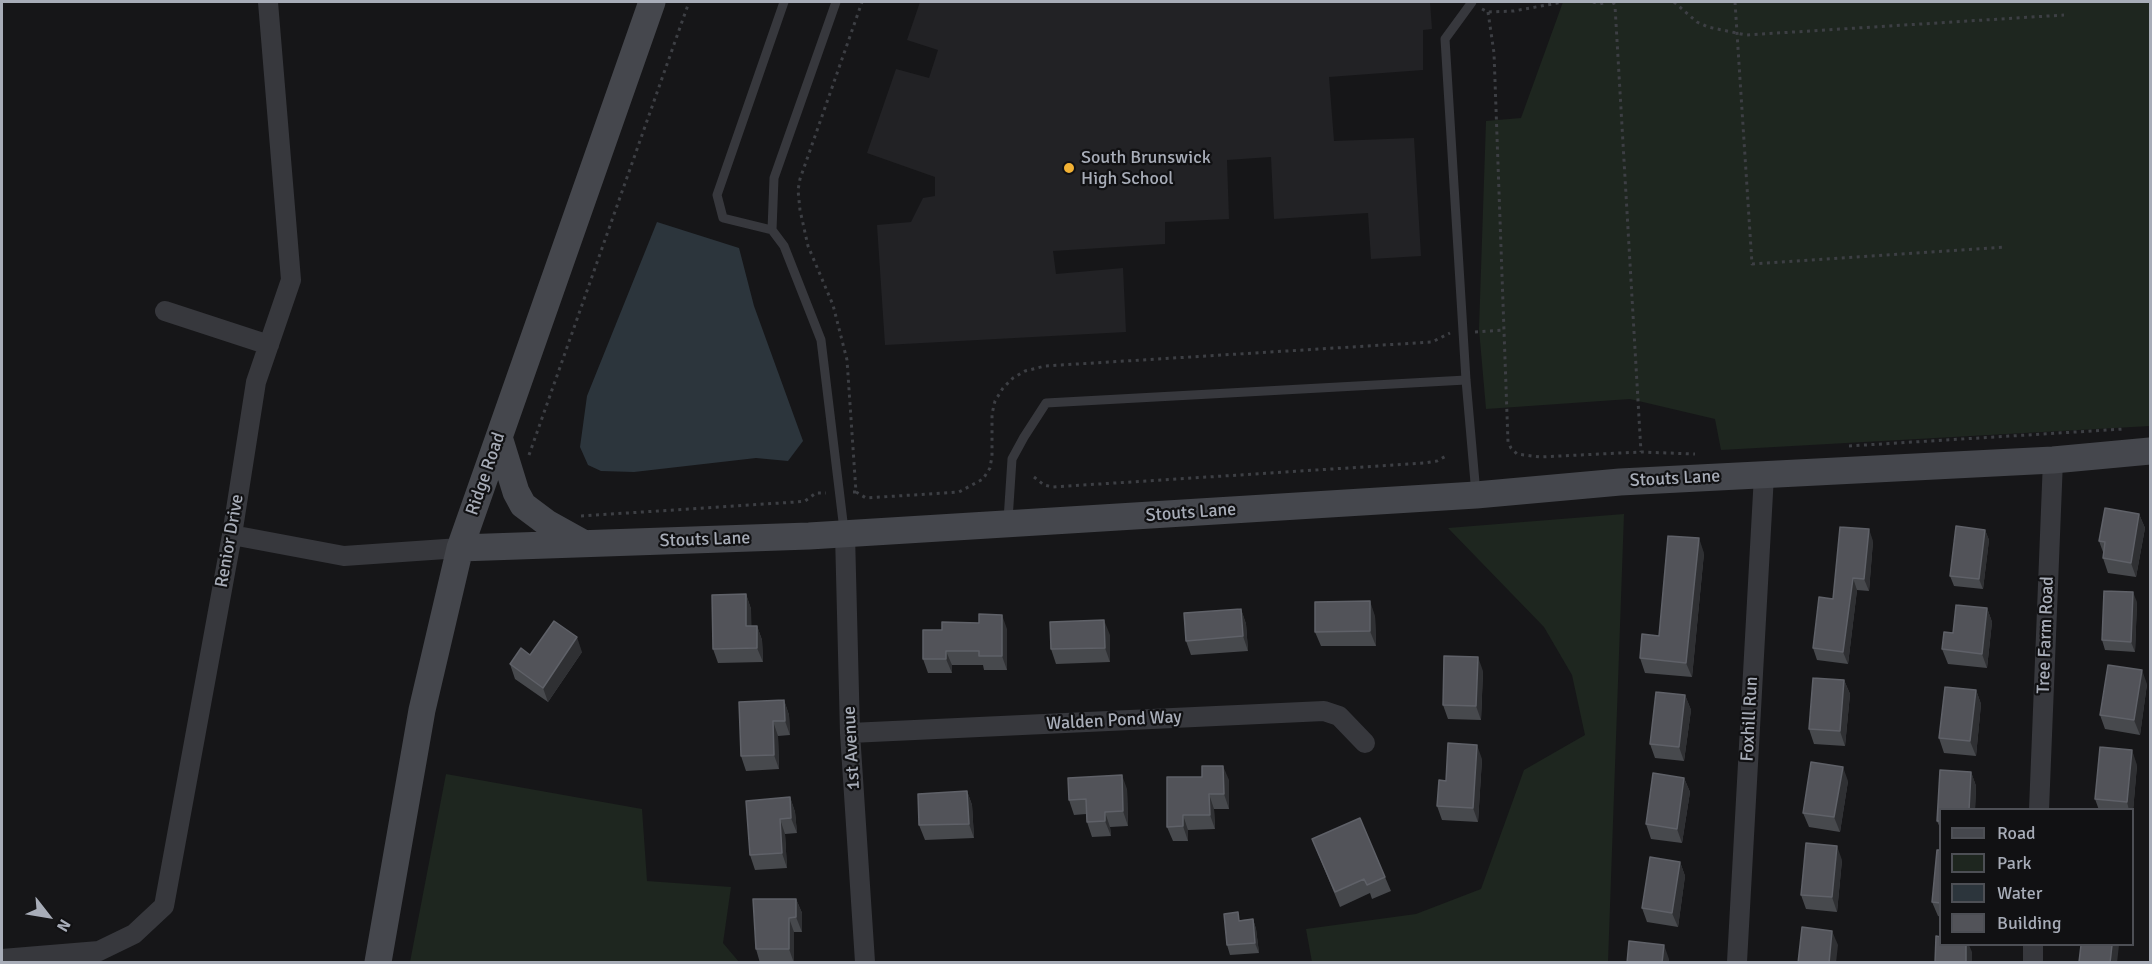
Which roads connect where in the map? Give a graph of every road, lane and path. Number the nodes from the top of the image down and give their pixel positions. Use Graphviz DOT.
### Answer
graph roads {
  1 [pos="268,2"];
  2 [pos="652,2"];
  3 [pos="689,2"];
  4 [pos="784,2"];
  5 [pos="836,2"];
  6 [pos="862,2"];
  7 [pos="1563,2"];
  8 [pos="1593,2"];
  9 [pos="1606,2"];
  10 [pos="1613,2"];
  11 [pos="1674,2"];
  12 [pos="1735,2"];
  13 [pos="1471,3"];
  14 [pos="1488,12"];
  15 [pos="2064,15"];
  16 [pos="1737,33"];
  17 [pos="772,230"];
  18 [pos="2006,247"];
  19 [pos="165,311"];
  20 [pos="1449,333"];
  21 [pos="269,345"];
  22 [pos="1466,380"];
  23 [pos="2127,429"];
  24 [pos="499,437"];
  25 [pos="1842,447"];
  26 [pos="2151,451"];
  27 [pos="1641,452"];
  28 [pos="1697,454"];
  29 [pos="1446,456"];
  30 [pos="529,459"];
  31 [pos="2053,460"];
  32 [pos="1764,475"];
  33 [pos="1034,477"];
  34 [pos="840,492"];
  35 [pos="856,492"];
  36 [pos="1476,495"];
  37 [pos="574,516"];
  38 [pos="1008,524"];
  39 [pos="845,534"];
  40 [pos="232,535"];
  41 [pos="585,544"];
  42 [pos="460,548"];
  43 [pos="850,733"];
  44 [pos="1365,743"];
  45 [pos="2039,808"];
  46 [pos="2033,946"];
  47 [pos="2,959"];
  48 [pos="378,963"];
  49 [pos="865,963"];
  50 [pos="1737,963"];
  51 [pos="2033,963"];
  1 -- 21 [label="street, Renior Drive"];
  2 -- 24 [label="street, Ridge Road"];
  3 -- 30 [label="path"];
  4 -- 17 [label="lane"];
  5 -- 17 [label="lane"];
  6 -- 35 [label="path"];
  7 -- 14 [label="path"];
  8 -- 9 [label="path"];
  10 -- 27 [label="path"];
  11 -- 16 [label="path"];
  12 -- 16 [label="path"];
  13 -- 14 [label="path"];
  13 -- 22 [label="lane"];
  14 -- 27 [label="path"];
  15 -- 16 [label="path"];
  16 -- 18 [label="path"];
  17 -- 34 [label="lane"];
  19 -- 21 [label="street"];
  20 -- 35 [label="path"];
  21 -- 40 [label="street, Renior Drive"];
  22 -- 36 [label="lane"];
  22 -- 38 [label="lane"];
  23 -- 25 [label="path"];
  24 -- 41 [label="street"];
  24 -- 42 [label="street, Ridge Road"];
  26 -- 31 [label="street, Stouts Lane"];
  27 -- 28 [label="path"];
  29 -- 33 [label="path"];
  31 -- 32 [label="street, Stouts Lane"];
  31 -- 45 [label="street, Tree Farm Road"];
  32 -- 36 [label="street, Stouts Lane"];
  32 -- 50 [label="street, Foxhill Run"];
  34 -- 35 [label="path"];
  34 -- 37 [label="path"];
  34 -- 39 [label="lane"];
  36 -- 38 [label="street, Stouts Lane"];
  38 -- 39 [label="street, Stouts Lane"];
  39 -- 41 [label="street, Stouts Lane"];
  39 -- 43 [label="street, 1st Avenue"];
  40 -- 42 [label="street, Stouts Lane"];
  40 -- 47 [label="street, Renior Drive"];
  41 -- 42 [label="street, Stouts Lane"];
  42 -- 48 [label="street, Ridge Road"];
  43 -- 44 [label="street, Walden Pond Way"];
  43 -- 49 [label="street, 1st Avenue"];
  46 -- 51 [label="street"];
}
